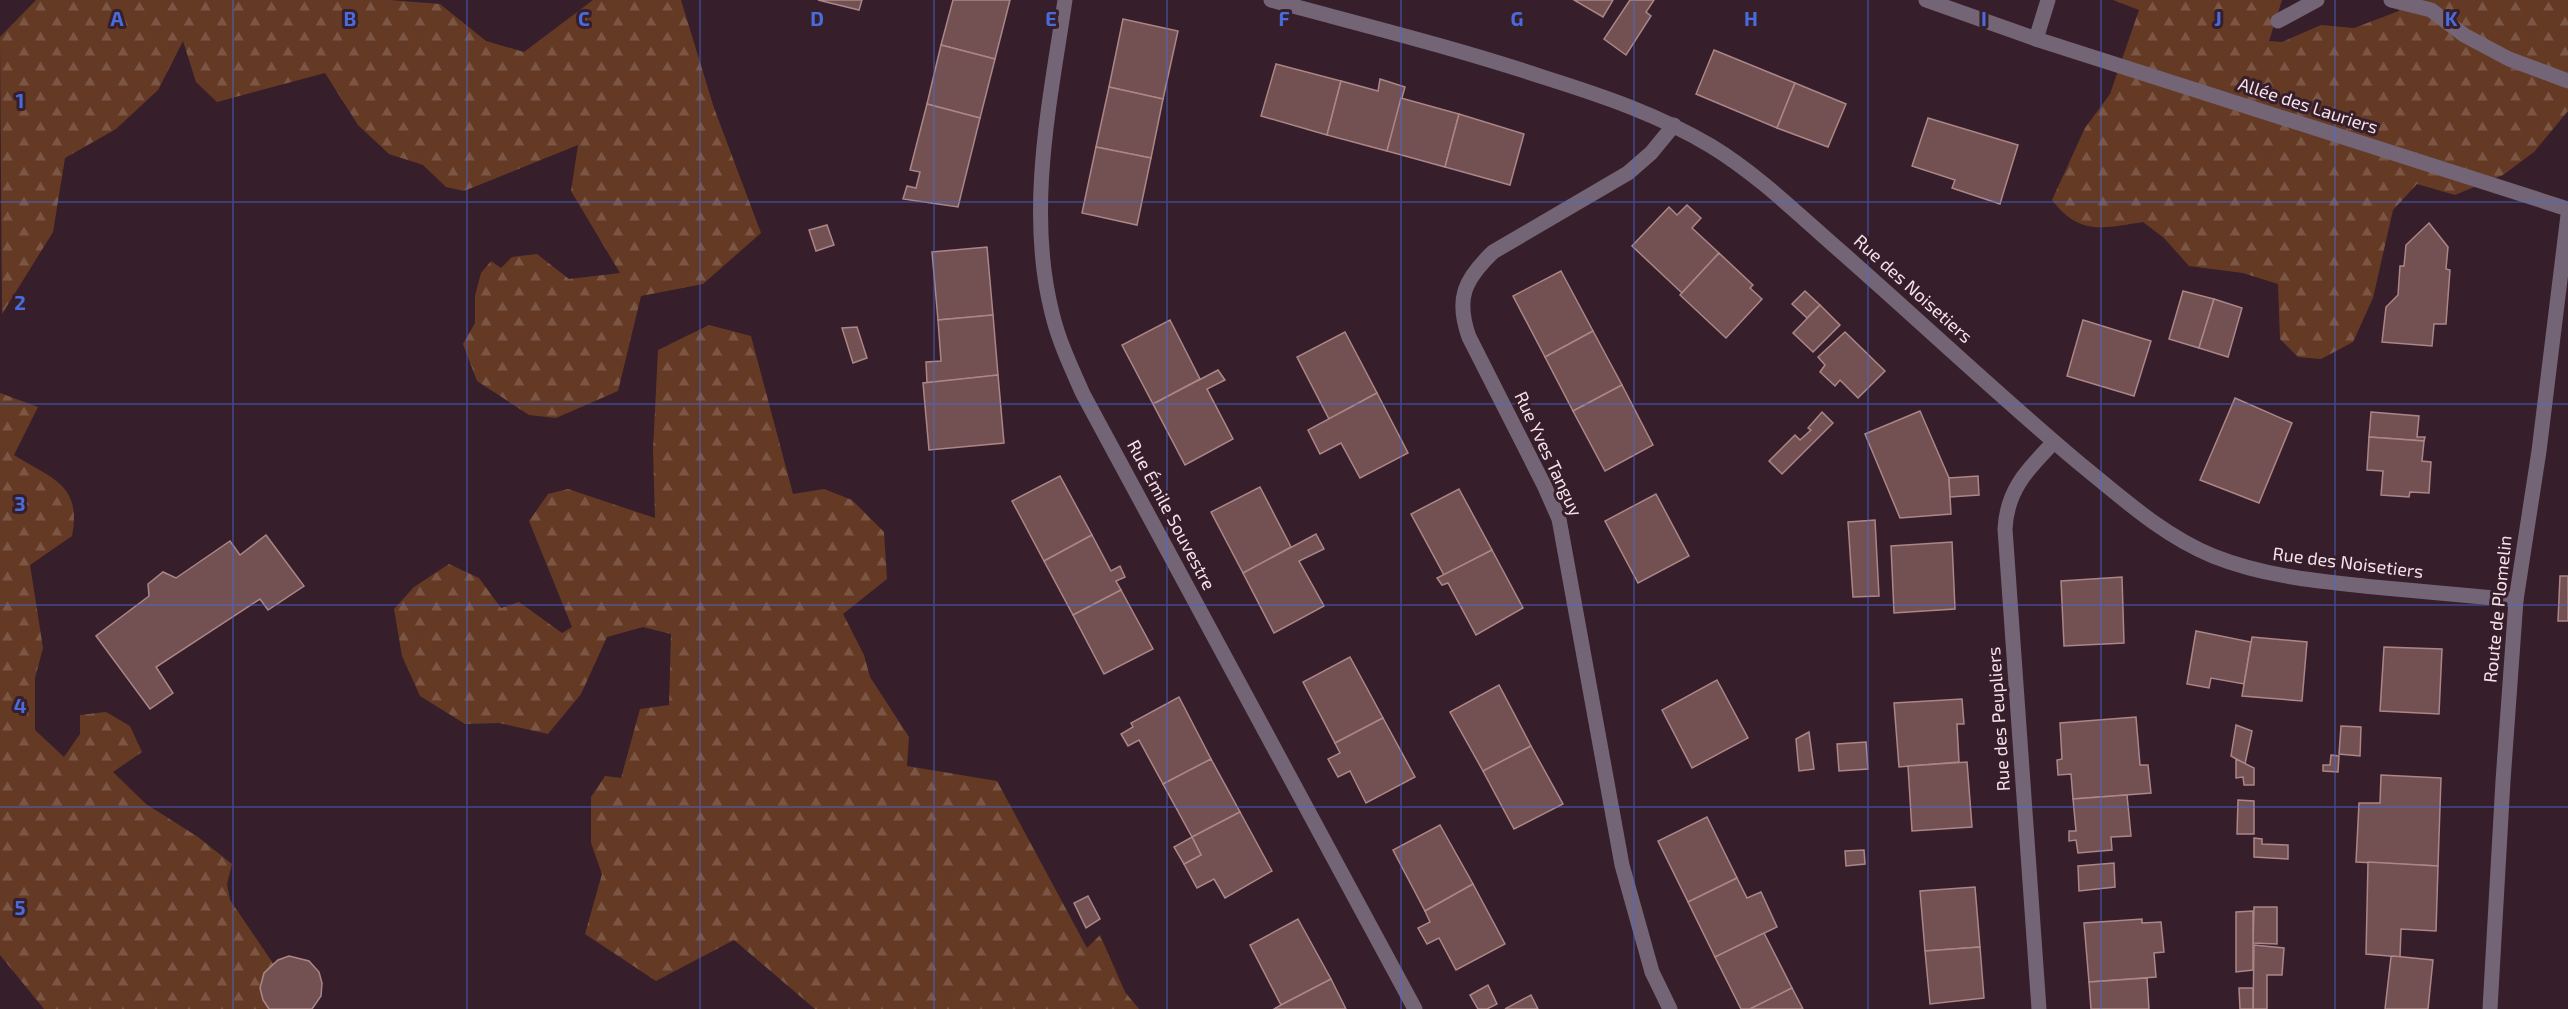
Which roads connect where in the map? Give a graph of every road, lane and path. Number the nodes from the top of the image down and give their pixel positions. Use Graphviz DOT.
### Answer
graph roads {
  1 [pos="1065,0"];
  2 [pos="1271,0"];
  3 [pos="1926,0"];
  4 [pos="2049,0"];
  5 [pos="2316,0"];
  6 [pos="2391,0"];
  7 [pos="2278,21"];
  8 [pos="2036,39"];
  9 [pos="2568,81"];
  10 [pos="1674,125"];
  11 [pos="2568,209"];
  12 [pos="2568,215"];
  13 [pos="2054,442"];
  14 [pos="2516,600"];
  15 [pos="1415,1009"];
  16 [pos="1670,1009"];
  17 [pos="2038,1009"];
  18 [pos="2490,1009"];
  1 -- 15 [label="street, Rue Émile Souvestre"];
  2 -- 10 [label="street, Rue des Noisetiers"];
  3 -- 8 [label="street, Allée des Lauriers"];
  4 -- 8 [label="street"];
  5 -- 7 [label="street"];
  6 -- 9 [label="street"];
  8 -- 11 [label="street, Allée des Lauriers"];
  10 -- 13 [label="street, Rue des Noisetiers"];
  10 -- 16 [label="street, Rue Yves Tanguy"];
  12 -- 14 [label="street, Route de Plomelin"];
  13 -- 14 [label="street, Rue des Noisetiers"];
  13 -- 17 [label="street, Rue des Peupliers"];
  14 -- 18 [label="street, Route de Plomelin"];
}
